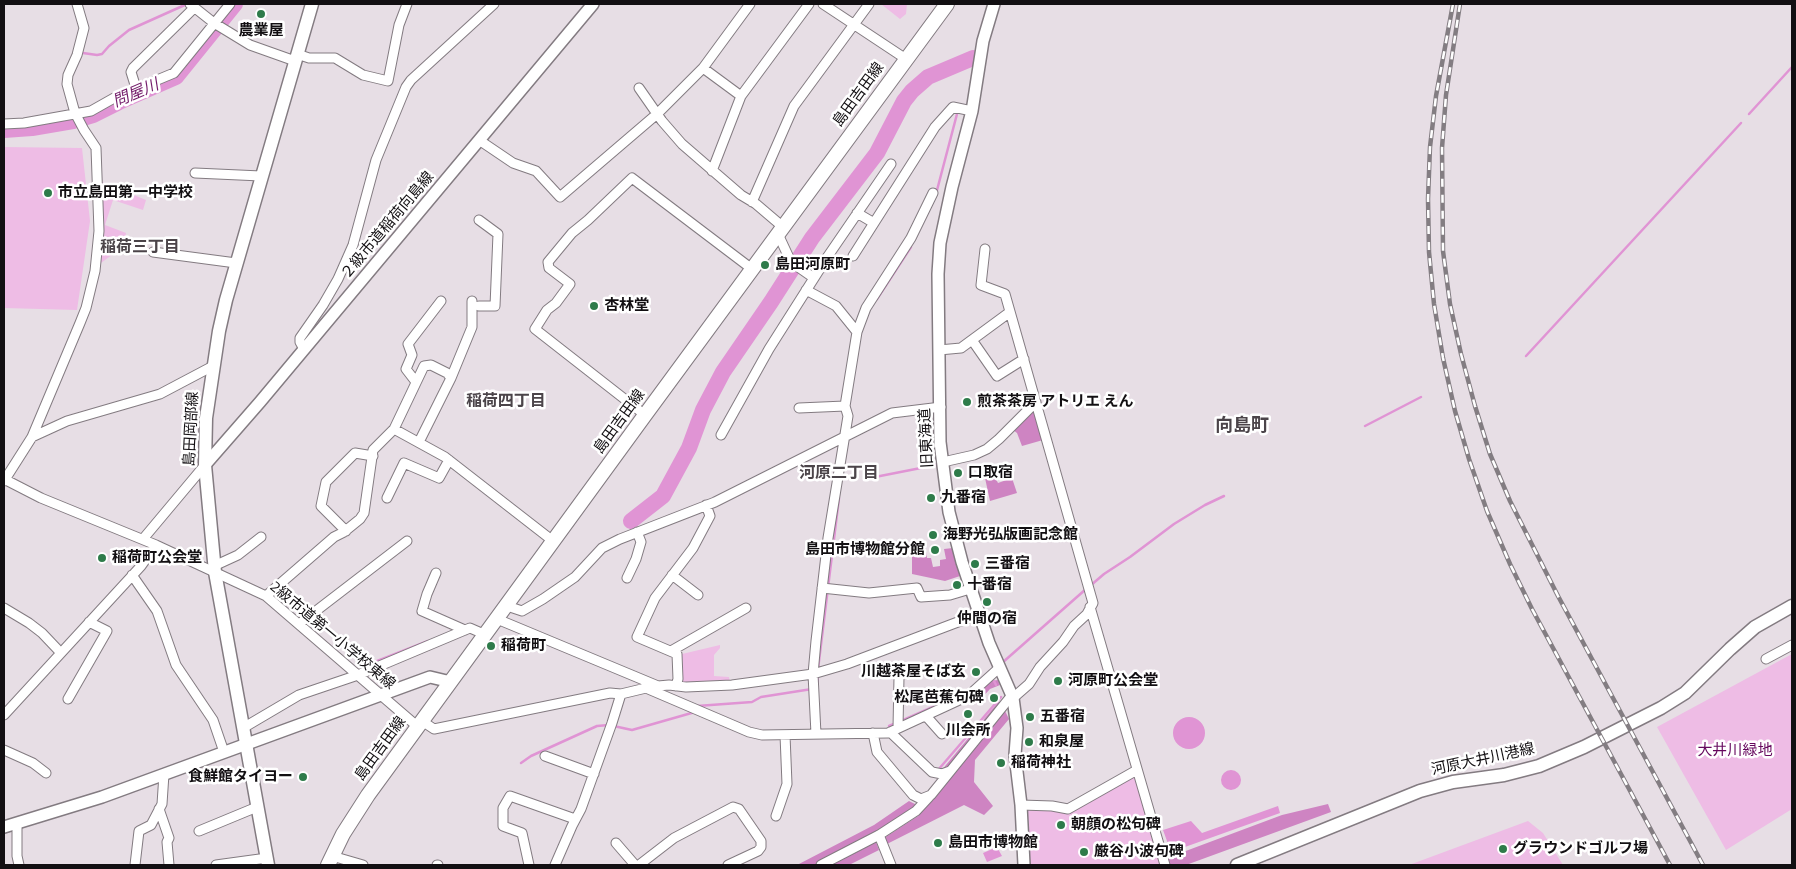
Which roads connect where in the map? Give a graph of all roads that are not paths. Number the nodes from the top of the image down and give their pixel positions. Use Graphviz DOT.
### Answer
graph roads {
  1 [pos="76,4"];
  2 [pos="230,4"];
  3 [pos="312,4"];
  4 [pos="408,4"];
  5 [pos="494,4"];
  6 [pos="593,4"];
  7 [pos="750,4"];
  8 [pos="809,4"];
  9 [pos="823,4"];
  10 [pos="869,4"];
  11 [pos="947,4"];
  12 [pos="994,4"];
  13 [pos="192,6"];
  14 [pos="214,23"];
  15 [pos="854,24"];
  16 [pos="296,58"];
  17 [pos="906,59"];
  18 [pos="703,68"];
  19 [pos="136,88"];
  20 [pos="639,88"];
  21 [pos="741,96"];
  22 [pos="972,111"];
  23 [pos="75,113"];
  24 [pos="657,114"];
  25 [pos="4,124"];
  26 [pos="479,140"];
  27 [pos="891,164"];
  28 [pos="712,171"];
  29 [pos="195,173"];
  30 [pos="262,176"];
  31 [pos="933,193"];
  32 [pos="752,202"];
  33 [pos="857,213"];
  34 [pos="479,220"];
  35 [pos="874,223"];
  36 [pos="780,230"];
  37 [pos="985,248"];
  38 [pos="153,252"];
  39 [pos="853,256"];
  40 [pos="236,263"];
  41 [pos="752,269"];
  42 [pos="814,278"];
  43 [pos="806,290"];
  44 [pos="441,302"];
  45 [pos="1010,312"];
  46 [pos="857,332"];
  47 [pos="972,340"];
  48 [pos="304,350"];
  49 [pos="939,350"];
  50 [pos="1024,359"];
  51 [pos="213,366"];
  52 [pos="451,378"];
  53 [pos="416,382"];
  54 [pos="1036,402"];
  55 [pos="845,406"];
  56 [pos="940,407"];
  57 [pos="799,408"];
  58 [pos="645,415"];
  59 [pos="394,429"];
  60 [pos="721,435"];
  61 [pos="844,436"];
  62 [pos="32,437"];
  63 [pos="420,442"];
  64 [pos="373,456"];
  65 [pos="449,460"];
  66 [pos="943,462"];
  67 [pos="205,465"];
  68 [pos="4,480"];
  69 [pos="387,498"];
  70 [pos="706,505"];
  71 [pos="346,531"];
  72 [pos="638,532"];
  73 [pos="261,537"];
  74 [pos="143,539"];
  75 [pos="407,541"];
  76 [pos="553,541"];
  77 [pos="156,545"];
  78 [pos="215,569"];
  79 [pos="436,573"];
  80 [pos="132,575"];
  81 [pos="672,575"];
  82 [pos="627,578"];
  83 [pos="822,588"];
  84 [pos="970,589"];
  85 [pos="698,595"];
  86 [pos="266,596"];
  87 [pos="507,606"];
  88 [pos="1792,606"];
  89 [pos="1090,607"];
  90 [pos="4,608"];
  91 [pos="746,608"];
  92 [pos="978,614"];
  93 [pos="497,619"];
  94 [pos="89,622"];
  95 [pos="299,624"];
  96 [pos="465,630"];
  97 [pos="486,635"];
  98 [pos="1792,645"];
  99 [pos="671,651"];
  100 [pos="61,653"];
  101 [pos="1766,659"];
  102 [pos="999,668"];
  103 [pos="813,674"];
  104 [pos="358,675"];
  105 [pos="899,677"];
  106 [pos="450,682"];
  107 [pos="676,686"];
  108 [pos="651,687"];
  109 [pos="380,694"];
  110 [pos="621,694"];
  111 [pos="1012,697"];
  112 [pos="68,699"];
  113 [pos="4,715"];
  114 [pos="926,716"];
  115 [pos="420,724"];
  116 [pos="243,728"];
  117 [pos="894,730"];
  118 [pos="873,733"];
  119 [pos="816,734"];
  120 [pos="942,734"];
  121 [pos="785,735"];
  122 [pos="246,744"];
  123 [pos="4,750"];
  124 [pos="224,752"];
  125 [pos="545,756"];
  126 [pos="1137,770"];
  127 [pos="950,772"];
  128 [pos="46,773"];
  129 [pos="164,774"];
  130 [pos="594,774"];
  131 [pos="931,795"];
  132 [pos="1021,805"];
  133 [pos="257,807"];
  134 [pos="159,809"];
  135 [pos="776,816"];
  136 [pos="575,819"];
  137 [pos="18,823"];
  138 [pos="4,827"];
  139 [pos="200,831"];
  140 [pos="879,835"];
  141 [pos="616,843"];
  142 [pos="628,856"];
  143 [pos="330,861"];
  144 [pos="268,862"];
  145 [pos="19,865"];
  146 [pos="135,865"];
  147 [pos="169,865"];
  148 [pos="216,865"];
  149 [pos="363,865"];
  150 [pos="529,865"];
  151 [pos="555,865"];
  152 [pos="622,865"];
  153 [pos="635,865"];
  154 [pos="639,865"];
  155 [pos="728,865"];
  156 [pos="821,865"];
  157 [pos="891,865"];
  158 [pos="1024,865"];
  159 [pos="1165,865"];
  160 [pos="1236,865"];
  1 -- 23 [label="street"];
  2 -- 14 [label="street"];
  3 -- 16 [label="main road, 島田岡部線"];
  4 -- 16 [label="street"];
  5 -- 48 [label="street"];
  6 -- 26 [label="street, ２級市道稲荷向島線"];
  7 -- 18 [label="street"];
  8 -- 21 [label="street"];
  9 -- 15 [label="street"];
  10 -- 15 [label="street"];
  11 -- 17 [label="main road, 島田吉田線"];
  12 -- 22 [label="street, 旧東海道"];
  13 -- 14 [label="street"];
  13 -- 19 [label="street"];
  14 -- 16 [label="street"];
  14 -- 19 [label="street"];
  15 -- 17 [label="street"];
  15 -- 32 [label="street"];
  16 -- 30 [label="main road, 島田岡部線"];
  17 -- 36 [label="main road, 島田吉田線"];
  18 -- 21 [label="street"];
  18 -- 24 [label="street"];
  19 -- 23 [label="street"];
  20 -- 24 [label="street"];
  21 -- 28 [label="street"];
  22 -- 35 [label="street"];
  22 -- 49 [label="street, 旧東海道"];
  23 -- 25 [label="street"];
  23 -- 62 [label="street"];
  24 -- 26 [label="street"];
  24 -- 28 [label="street"];
  26 -- 48 [label="street, ２級市道稲荷向島線"];
  27 -- 33 [label="street"];
  28 -- 32 [label="street"];
  29 -- 30 [label="street"];
  30 -- 40 [label="main road, 島田岡部線"];
  31 -- 46 [label="street"];
  32 -- 36 [label="street"];
  33 -- 35 [label="street"];
  33 -- 42 [label="street"];
  34 -- 52 [label="street"];
  35 -- 39 [label="street"];
  36 -- 41 [label="main road, 島田吉田線"];
  36 -- 42 [label="street"];
  37 -- 45 [label="street"];
  38 -- 40 [label="street"];
  40 -- 51 [label="main road, 島田岡部線"];
  41 -- 58 [label="main road, 島田吉田線"];
  41 -- 58 [label="street"];
  42 -- 43 [label="street"];
  43 -- 46 [label="street"];
  43 -- 60 [label="street"];
  44 -- 53 [label="street"];
  45 -- 47 [label="street"];
  45 -- 50 [label="street"];
  46 -- 55 [label="street"];
  47 -- 49 [label="street"];
  47 -- 50 [label="street"];
  48 -- 67 [label="street, ２級市道稲荷向島線"];
  49 -- 56 [label="street, 旧東海道"];
  50 -- 54 [label="street"];
  51 -- 62 [label="street"];
  51 -- 67 [label="main road, 島田岡部線"];
  52 -- 53 [label="street"];
  52 -- 63 [label="street"];
  53 -- 59 [label="street"];
  54 -- 66 [label="street"];
  54 -- 89 [label="street"];
  55 -- 57 [label="street"];
  55 -- 61 [label="street"];
  56 -- 61 [label="street"];
  56 -- 66 [label="street, 旧東海道"];
  58 -- 76 [label="main road, 島田吉田線"];
  59 -- 63 [label="street"];
  59 -- 64 [label="street"];
  61 -- 70 [label="street"];
  61 -- 83 [label="street"];
  62 -- 68 [label="street"];
  63 -- 65 [label="street"];
  64 -- 71 [label="street"];
  64 -- 71 [label="street"];
  65 -- 69 [label="street"];
  65 -- 76 [label="street"];
  66 -- 84 [label="street, 旧東海道"];
  67 -- 74 [label="street"];
  67 -- 78 [label="main road, 島田岡部線"];
  68 -- 74 [label="street, 2級市道第一小学校東線"];
  70 -- 72 [label="street"];
  70 -- 81 [label="street"];
  71 -- 86 [label="street"];
  72 -- 82 [label="street"];
  72 -- 87 [label="street"];
  73 -- 78 [label="street"];
  74 -- 77 [label="street, 2級市道第一小学校東線"];
  75 -- 95 [label="street"];
  76 -- 87 [label="main road, 島田吉田線"];
  77 -- 78 [label="street, 2級市道第一小学校東線"];
  77 -- 80 [label="street"];
  78 -- 86 [label="street, 2級市道第一小学校東線"];
  78 -- 116 [label="main road, 島田岡部線"];
  79 -- 96 [label="street"];
  80 -- 94 [label="street"];
  80 -- 124 [label="street"];
  81 -- 85 [label="street"];
  81 -- 99 [label="street"];
  83 -- 84 [label="street"];
  83 -- 103 [label="street"];
  84 -- 92 [label="street, 旧東海道"];
  86 -- 95 [label="street, 2級市道第一小学校東線"];
  87 -- 93 [label="main road, 島田吉田線"];
  88 -- 160 [label="main road, 河原大井川港線"];
  89 -- 111 [label="street"];
  89 -- 126 [label="street"];
  90 -- 100 [label="street"];
  91 -- 99 [label="street"];
  92 -- 102 [label="street, 旧東海道"];
  92 -- 103 [label="street"];
  93 -- 97 [label="main road, 島田吉田線"];
  93 -- 108 [label="street"];
  94 -- 100 [label="street"];
  94 -- 112 [label="street"];
  95 -- 104 [label="street, 2級市道第一小学校東線"];
  96 -- 97 [label="street"];
  96 -- 104 [label="street"];
  97 -- 106 [label="main road, 島田吉田線"];
  98 -- 101 [label="street"];
  99 -- 107 [label="street"];
  100 -- 113 [label="street"];
  102 -- 111 [label="street, 旧東海道"];
  102 -- 114 [label="street"];
  103 -- 107 [label="street"];
  103 -- 119 [label="street"];
  104 -- 109 [label="street, 2級市道第一小学校東線"];
  104 -- 116 [label="street"];
  105 -- 117 [label="street"];
  106 -- 109 [label="street"];
  106 -- 115 [label="main road, 島田吉田線"];
  107 -- 108 [label="street"];
  108 -- 110 [label="street"];
  108 -- 121 [label="street"];
  109 -- 115 [label="street, 2級市道第一小学校東線"];
  109 -- 122 [label="street"];
  110 -- 115 [label="street"];
  110 -- 130 [label="street"];
  111 -- 127 [label="street"];
  111 -- 132 [label="street, 旧東海道"];
  114 -- 117 [label="street"];
  114 -- 120 [label="street"];
  115 -- 143 [label="main road, 島田吉田線"];
  116 -- 122 [label="main road, 島田岡部線"];
  117 -- 118 [label="street"];
  117 -- 127 [label="street"];
  118 -- 119 [label="street"];
  118 -- 131 [label="street"];
  119 -- 121 [label="street"];
  121 -- 135 [label="street"];
  122 -- 124 [label="street"];
  122 -- 133 [label="main road, 島田岡部線"];
  123 -- 128 [label="street"];
  124 -- 129 [label="street"];
  125 -- 130 [label="street"];
  126 -- 132 [label="street"];
  126 -- 159 [label="street"];
  127 -- 131 [label="street"];
  129 -- 134 [label="street"];
  129 -- 137 [label="street"];
  130 -- 136 [label="street"];
  131 -- 140 [label="street"];
  132 -- 158 [label="street, 旧東海道"];
  133 -- 139 [label="street"];
  133 -- 144 [label="main road, 島田岡部線"];
  134 -- 146 [label="street"];
  134 -- 147 [label="street"];
  136 -- 150 [label="street"];
  136 -- 151 [label="street"];
  137 -- 138 [label="street"];
  137 -- 145 [label="street"];
  140 -- 156 [label="street"];
  140 -- 157 [label="street"];
  141 -- 142 [label="street"];
  142 -- 152 [label="street"];
  142 -- 153 [label="street"];
  143 -- 149 [label="street"];
  144 -- 148 [label="street"];
  154 -- 155 [label="street"];
}
